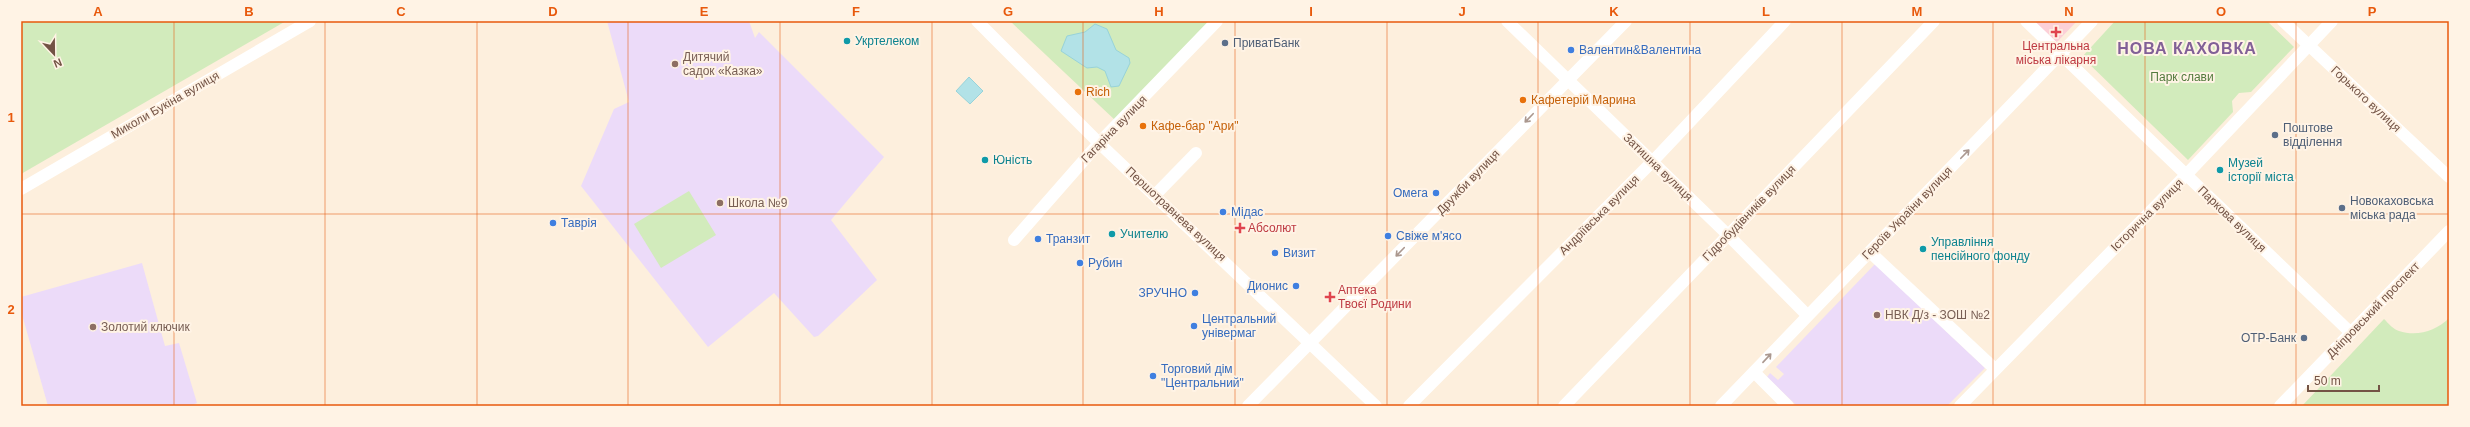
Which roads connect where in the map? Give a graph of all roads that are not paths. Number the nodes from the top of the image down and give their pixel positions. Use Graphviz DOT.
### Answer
graph roads {
  1 [pos="310,21"];
  2 [pos="1217,21"];
  3 [pos="1507,21"];
  4 [pos="1626,21"];
  5 [pos="1785,21"];
  6 [pos="1934,21"];
  7 [pos="2026,21"];
  8 [pos="2092,21"];
  9 [pos="2283,21"];
  10 [pos="2332,21"];
  11 [pos="981,22"];
  12 [pos="2309,46"];
  13 [pos="2061,54"];
  14 [pos="1568,79"];
  15 [pos="1099,142"];
  16 [pos="1196,153"];
  17 [pos="1653,161"];
  18 [pos="2186,175"];
  19 [pos="2449,177"];
  20 [pos="21,189"];
  21 [pos="1156,194"];
  22 [pos="2449,231"];
  23 [pos="1728,234"];
  24 [pos="1014,240"];
  25 [pos="1870,252"];
  26 [pos="1807,315"];
  27 [pos="2351,333"];
  28 [pos="1311,343"];
  29 [pos="1995,369"];
  30 [pos="1754,372"];
  31 [pos="1248,406"];
  32 [pos="1376,406"];
  33 [pos="1410,406"];
  34 [pos="1564,406"];
  35 [pos="1721,406"];
  36 [pos="1788,406"];
  37 [pos="1960,406"];
  38 [pos="2280,406"];
  1 -- 20 [label="street, Миколи Букіна вулиця"];
  2 -- 15 [label="street, Гагаріна вулиця"];
  3 -- 14 [label="street, Затишна вулиця"];
  4 -- 14 [label="street, Дружби вулиця"];
  5 -- 17 [label="street, Андріївська вулиця"];
  6 -- 23 [label="street, Гідробудівників вулиця"];
  7 -- 13 [label="street, Паркова вулиця"];
  8 -- 13 [label="street, Героїв України вулиця"];
  9 -- 12 [label="street, Горького вулиця"];
  10 -- 12 [label="street, Історична вулиця"];
  11 -- 15 [label="street, Першотравнева вулиця"];
  12 -- 18 [label="street, Історична вулиця"];
  12 -- 19 [label="street, Горького вулиця"];
  13 -- 18 [label="street, Паркова вулиця"];
  25 -- 13 [label="street, Героїв України вулиця, one-way"];
  14 -- 17 [label="street, Затишна вулиця"];
  14 -- 28 [label="street, Дружби вулиця, one-way"];
  15 -- 21 [label="street, Першотравнева вулиця"];
  15 -- 24 [label="street, Гагаріна вулиця"];
  16 -- 21 [label="street"];
  17 -- 23 [label="street, Затишна вулиця"];
  17 -- 33 [label="street, Андріївська вулиця"];
  18 -- 27 [label="street, Паркова вулиця"];
  18 -- 29 [label="street, Історична вулиця"];
  21 -- 28 [label="street, Першотравнева вулиця"];
  22 -- 27 [label="street, Дніпровський проспект"];
  23 -- 26 [label="street, Затишна вулиця"];
  23 -- 34 [label="street, Гідробудівників вулиця"];
  25 -- 26 [label="street, Героїв України вулиця"];
  25 -- 29 [label="street"];
  30 -- 26 [label="street, Героїв України вулиця, one-way"];
  27 -- 38 [label="street, Дніпровський проспект"];
  28 -- 31 [label="street, Дружби вулиця"];
  28 -- 32 [label="street, Першотравнева вулиця"];
  29 -- 37 [label="street, Історична вулиця"];
  30 -- 35 [label="street, Героїв України вулиця"];
  30 -- 36 [label="street"];
}
